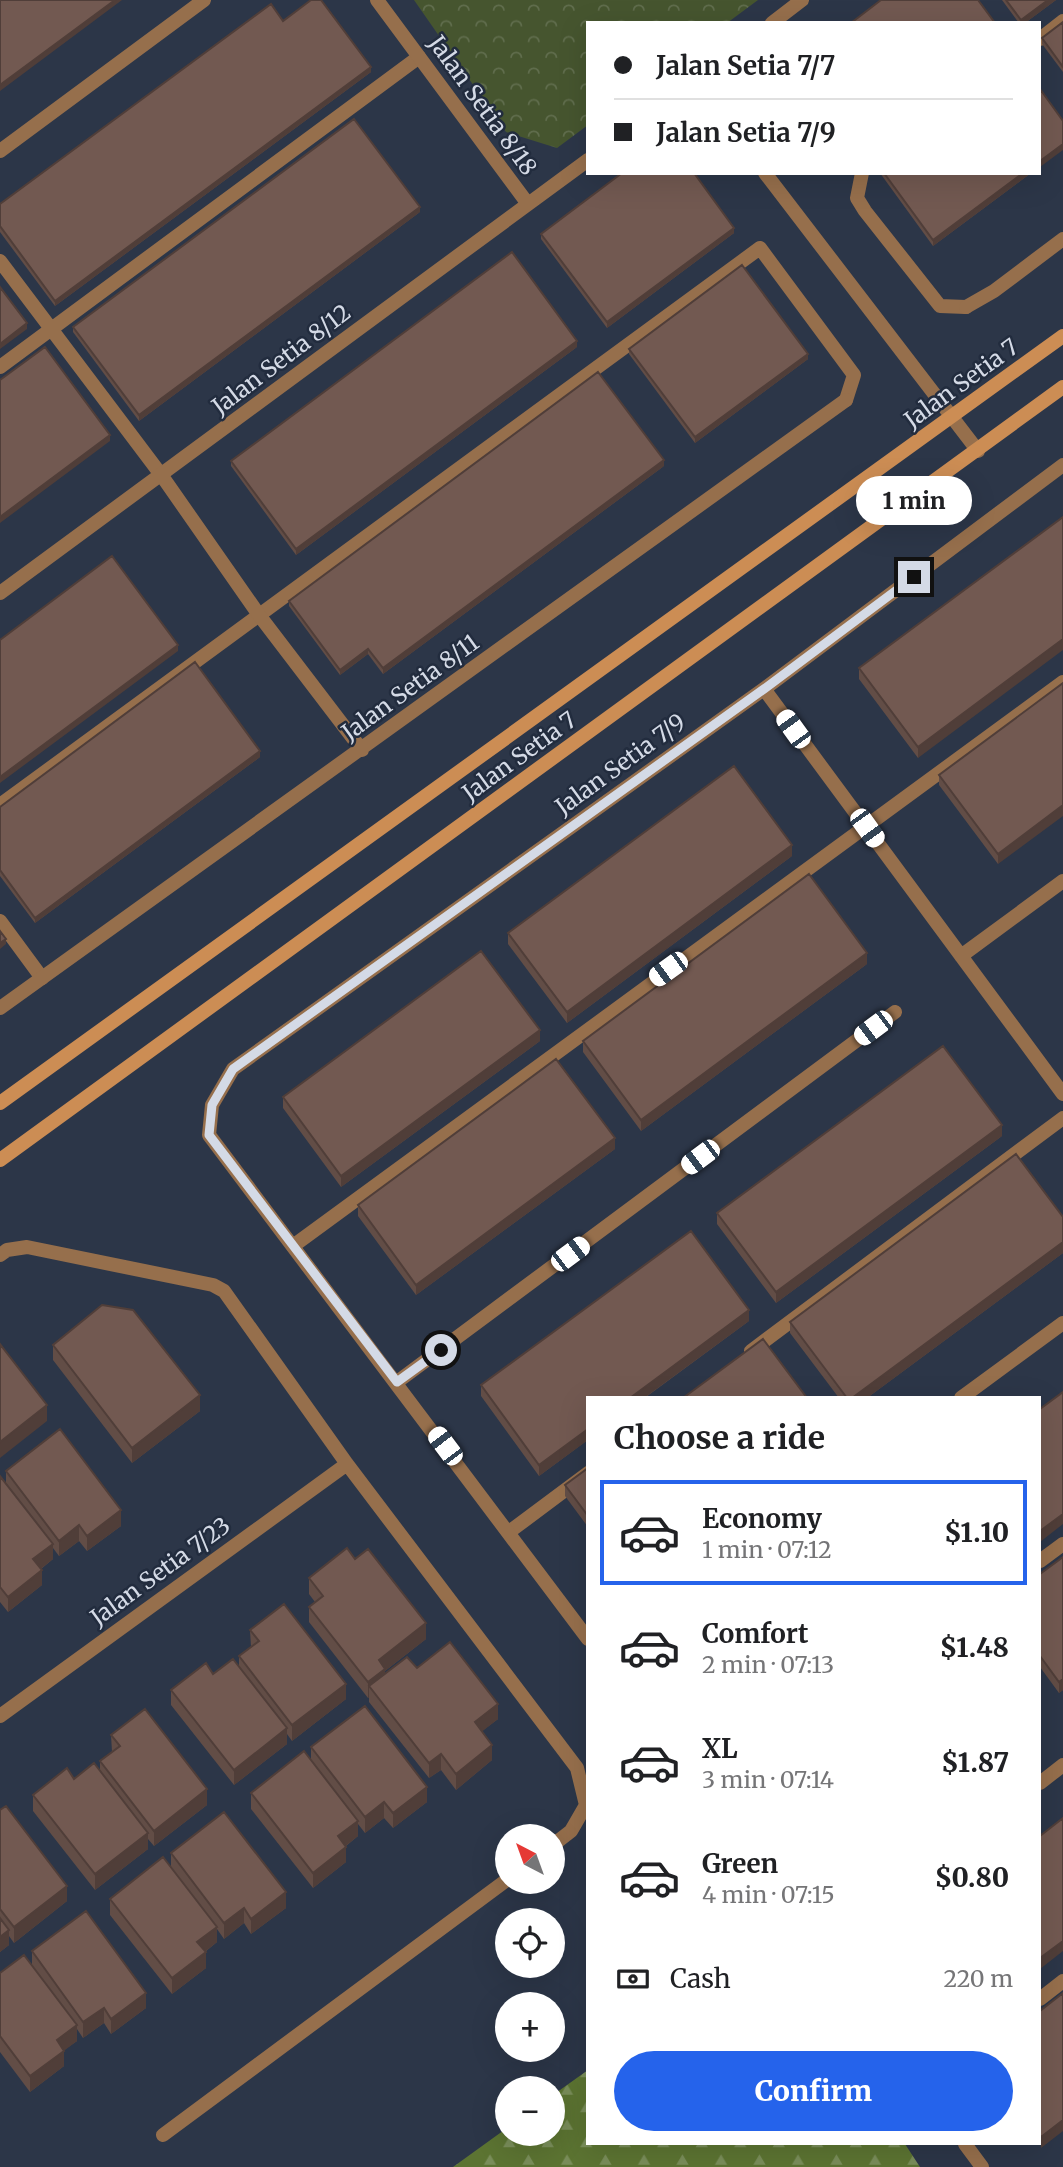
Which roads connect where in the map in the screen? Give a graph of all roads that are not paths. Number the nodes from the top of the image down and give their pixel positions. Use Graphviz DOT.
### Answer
graph roads {
  1 [pos="204,0"];
  2 [pos="377,0"];
  3 [pos="802,0"];
  4 [pos="775,21"];
  5 [pos="1063,22"];
  6 [pos="1041,38"];
  7 [pos="419,57"];
  8 [pos="0,151"];
  9 [pos="586,161"];
  10 [pos="767,175"];
  11 [pos="862,175"];
  12 [pos="528,204"];
  13 [pos="1063,239"];
  14 [pos="0,261"];
  15 [pos="52,328"];
  16 [pos="1063,336"];
  17 [pos="0,367"];
  18 [pos="1063,387"];
  19 [pos="952,418"];
  20 [pos="978,451"];
  21 [pos="1063,465"];
  22 [pos="162,475"];
  23 [pos="0,593"];
  24 [pos="259,615"];
  25 [pos="1063,682"];
  26 [pos="764,689"];
  27 [pos="362,750"];
  28 [pos="0,805"];
  29 [pos="867,828"];
  30 [pos="1063,881"];
  31 [pos="0,921"];
  32 [pos="961,956"];
  33 [pos="42,978"];
  34 [pos="0,1009"];
  35 [pos="895,1012"];
  36 [pos="1063,1094"];
  37 [pos="0,1103"];
  38 [pos="1063,1118"];
  39 [pos="0,1160"];
  40 [pos="293,1246"];
  41 [pos="3,1253"];
  42 [pos="1063,1324"];
  43 [pos="743,1357"];
  44 [pos="397,1382"];
  45 [pos="964,1396"];
  46 [pos="347,1464"];
  47 [pos="586,1474"];
  48 [pos="509,1532"];
  49 [pos="1063,1544"];
  50 [pos="1041,1560"];
  51 [pos="586,1636"];
  52 [pos="0,1716"];
  53 [pos="1063,1765"];
  54 [pos="1041,1782"];
  55 [pos="565,1836"];
  56 [pos="495,1889"];
  57 [pos="1063,1981"];
  58 [pos="1041,1998"];
  59 [pos="163,2135"];
  60 [pos="966,2145"];
  61 [pos="982,2167"];
  1 -- 8 [label="street"];
  2 -- 7 [label="street, Jalan Setia 8/18"];
  3 -- 4 [label="street"];
  5 -- 6 [label="street"];
  7 -- 12 [label="street, Jalan Setia 8/18"];
  7 -- 15 [label="street"];
  9 -- 12 [label="street, Jalan Setia 8/12"];
  10 -- 19 [label="street"];
  11 -- 13 [label="street"];
  12 -- 22 [label="street, Jalan Setia 8/12"];
  14 -- 15 [label="street"];
  15 -- 17 [label="street"];
  15 -- 22 [label="street"];
  16 -- 19 [label="street, Jalan Setia 7"];
  18 -- 20 [label="street, Jalan Setia 7"];
  19 -- 20 [label="street"];
  19 -- 37 [label="street, Jalan Setia 7"];
  20 -- 39 [label="street, Jalan Setia 7"];
  21 -- 26 [label="street, Jalan Setia 7/9"];
  22 -- 23 [label="street, Jalan Setia 8/12"];
  22 -- 24 [label="street"];
  24 -- 27 [label="street"];
  24 -- 27 [label="street, Jalan Setia 8/11"];
  24 -- 28 [label="street"];
  25 -- 29 [label="street"];
  26 -- 29 [label="street"];
  26 -- 40 [label="street, Jalan Setia 7/9"];
  27 -- 33 [label="street, Jalan Setia 8/11"];
  29 -- 32 [label="street"];
  29 -- 40 [label="street"];
  30 -- 32 [label="street"];
  31 -- 33 [label="street"];
  32 -- 36 [label="street"];
  33 -- 34 [label="street, Jalan Setia 8/11"];
  35 -- 44 [label="street"];
  38 -- 43 [label="street"];
  40 -- 44 [label="street"];
  41 -- 46 [label="street"];
  42 -- 45 [label="street"];
  44 -- 48 [label="street"];
  46 -- 52 [label="street, Jalan Setia 7/23"];
  46 -- 55 [label="street"];
  47 -- 48 [label="street"];
  48 -- 51 [label="street"];
  49 -- 50 [label="street"];
  53 -- 54 [label="street"];
  56 -- 59 [label="street"];
  57 -- 58 [label="street"];
  60 -- 61 [label="street"];
}
